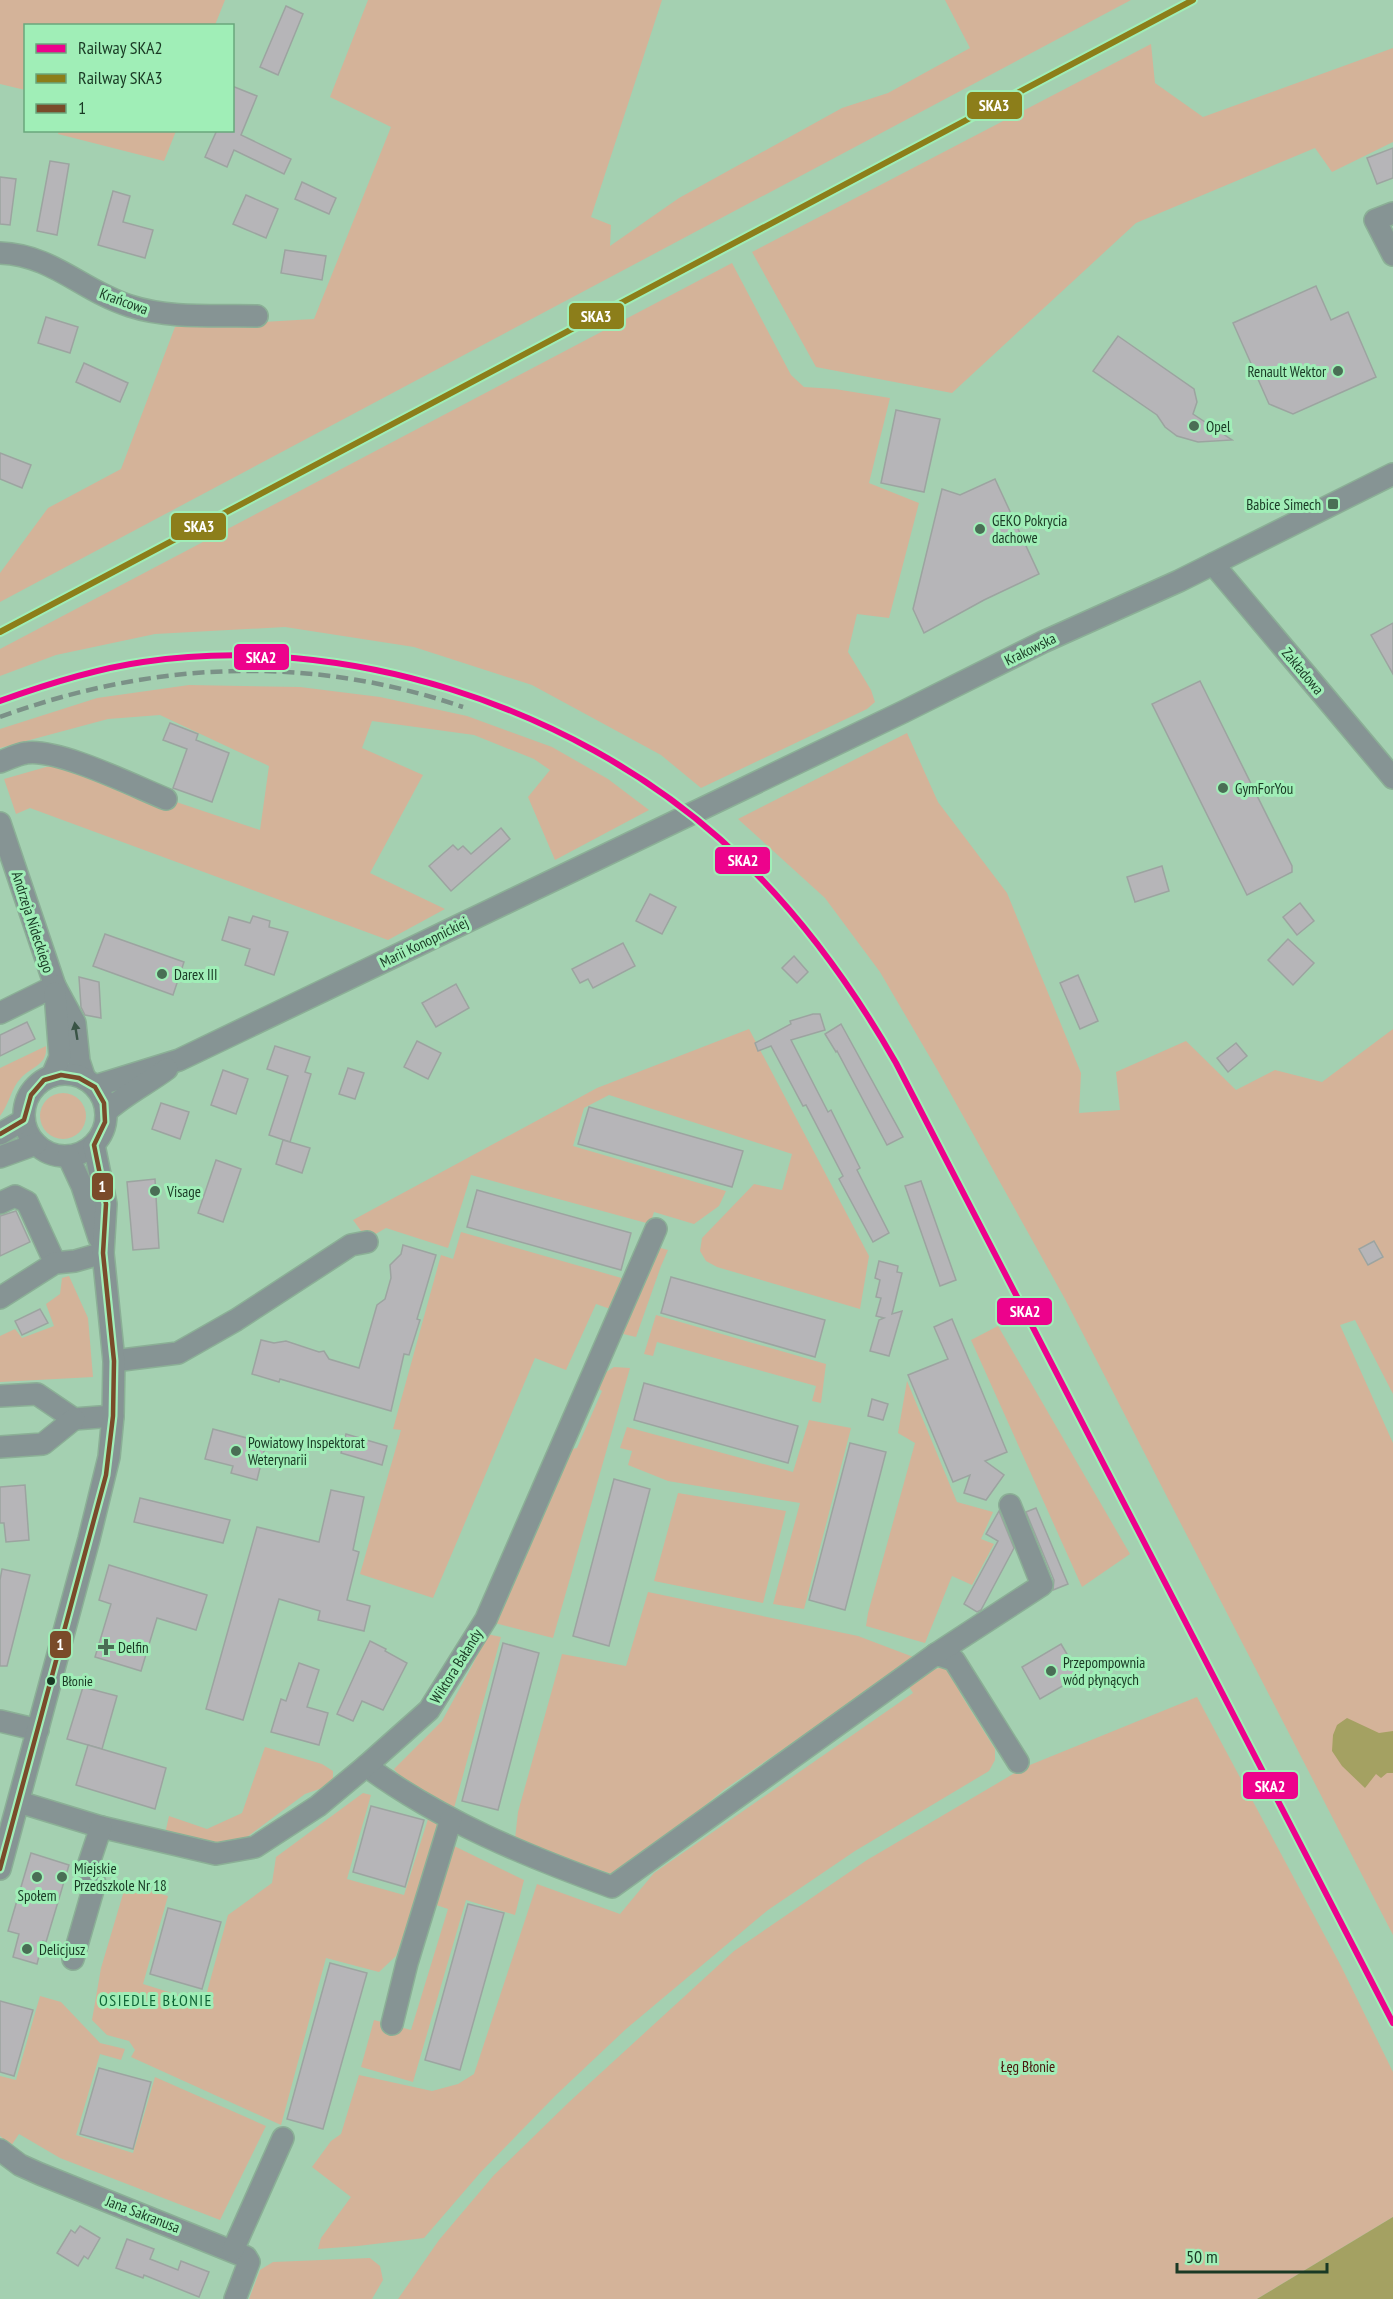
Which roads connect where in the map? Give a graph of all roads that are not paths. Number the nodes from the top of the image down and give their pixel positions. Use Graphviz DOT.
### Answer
graph roads {
  1 [pos="1393,213"];
  2 [pos="0,253"];
  3 [pos="1393,255"];
  4 [pos="257,316"];
  5 [pos="1393,474"];
  6 [pos="1213,564"];
  7 [pos="0,762"];
  8 [pos="1393,778"];
  9 [pos="166,799"];
  10 [pos="0,823"];
  11 [pos="668,825"];
  12 [pos="55,986"];
  13 [pos="0,1013"];
  14 [pos="179,1060"];
  15 [pos="52,1076"];
  16 [pos="90,1083"];
  17 [pos="106,1112"];
  18 [pos="24,1120"];
  19 [pos="0,1134"];
  20 [pos="36,1144"];
  21 [pos="94,1145"];
  22 [pos="68,1156"];
  23 [pos="0,1157"];
  24 [pos="0,1203"];
  25 [pos="656,1229"];
  26 [pos="367,1242"];
  27 [pos="104,1253"];
  28 [pos="55,1263"];
  29 [pos="0,1298"];
  30 [pos="114,1362"];
  31 [pos="0,1396"];
  32 [pos="113,1416"];
  33 [pos="74,1419"];
  34 [pos="0,1447"];
  35 [pos="1010,1505"];
  36 [pos="936,1654"];
  37 [pos="0,1721"];
  38 [pos="38,1730"];
  39 [pos="1018,1762"];
  40 [pos="366,1766"];
  41 [pos="19,1802"];
  42 [pos="451,1819"];
  43 [pos="101,1827"];
  44 [pos="0,1869"];
  45 [pos="73,1959"];
  46 [pos="392,2024"];
  47 [pos="283,2138"];
  48 [pos="0,2150"];
  49 [pos="233,2250"];
  50 [pos="235,2299"];
  1 -- 3 [label="street"];
  2 -- 4 [label="street, Krańcowa"];
  5 -- 6 [label="street, Krakowska"];
  6 -- 8 [label="street, Zakładowa"];
  6 -- 11 [label="street, Krakowska"];
  7 -- 9 [label="street"];
  10 -- 12 [label="street, Andrzeja Nideckiego"];
  11 -- 14 [label="street, Marii Konopnickiej"];
  12 -- 13 [label="street"];
  12 -- 15 [label="street, Andrzeja Nideckiego"];
  16 -- 12 [label="street, Andrzeja Nideckiego, one-way"];
  14 -- 16 [label="street, Marii Konopnickiej"];
  14 -- 17 [label="street, Marii Konopnickiej"];
  15 -- 16 [label="street"];
  15 -- 18 [label="street"];
  16 -- 17 [label="street"];
  17 -- 21 [label="street"];
  18 -- 19 [label="street"];
  18 -- 20 [label="street"];
  20 -- 22 [label="street"];
  20 -- 23 [label="street"];
  21 -- 22 [label="street"];
  21 -- 27 [label="street"];
  22 -- 27 [label="street"];
  24 -- 28 [label="street"];
  25 -- 40 [label="street, Wiktora Bałandy"];
  26 -- 30 [label="street"];
  27 -- 28 [label="street"];
  27 -- 30 [label="street"];
  28 -- 29 [label="street"];
  30 -- 32 [label="street"];
  31 -- 33 [label="street"];
  32 -- 33 [label="street"];
  32 -- 38 [label="street"];
  33 -- 34 [label="street"];
  35 -- 36 [label="street"];
  36 -- 39 [label="street"];
  36 -- 42 [label="street"];
  37 -- 38 [label="street"];
  38 -- 41 [label="street"];
  40 -- 42 [label="street"];
  40 -- 43 [label="street, Wiktora Bałandy"];
  41 -- 43 [label="street, Wiktora Bałandy"];
  41 -- 44 [label="street"];
  42 -- 46 [label="street"];
  43 -- 45 [label="street"];
  47 -- 49 [label="street"];
  48 -- 49 [label="street, Jana Sakranusa"];
  49 -- 50 [label="street"];
}
